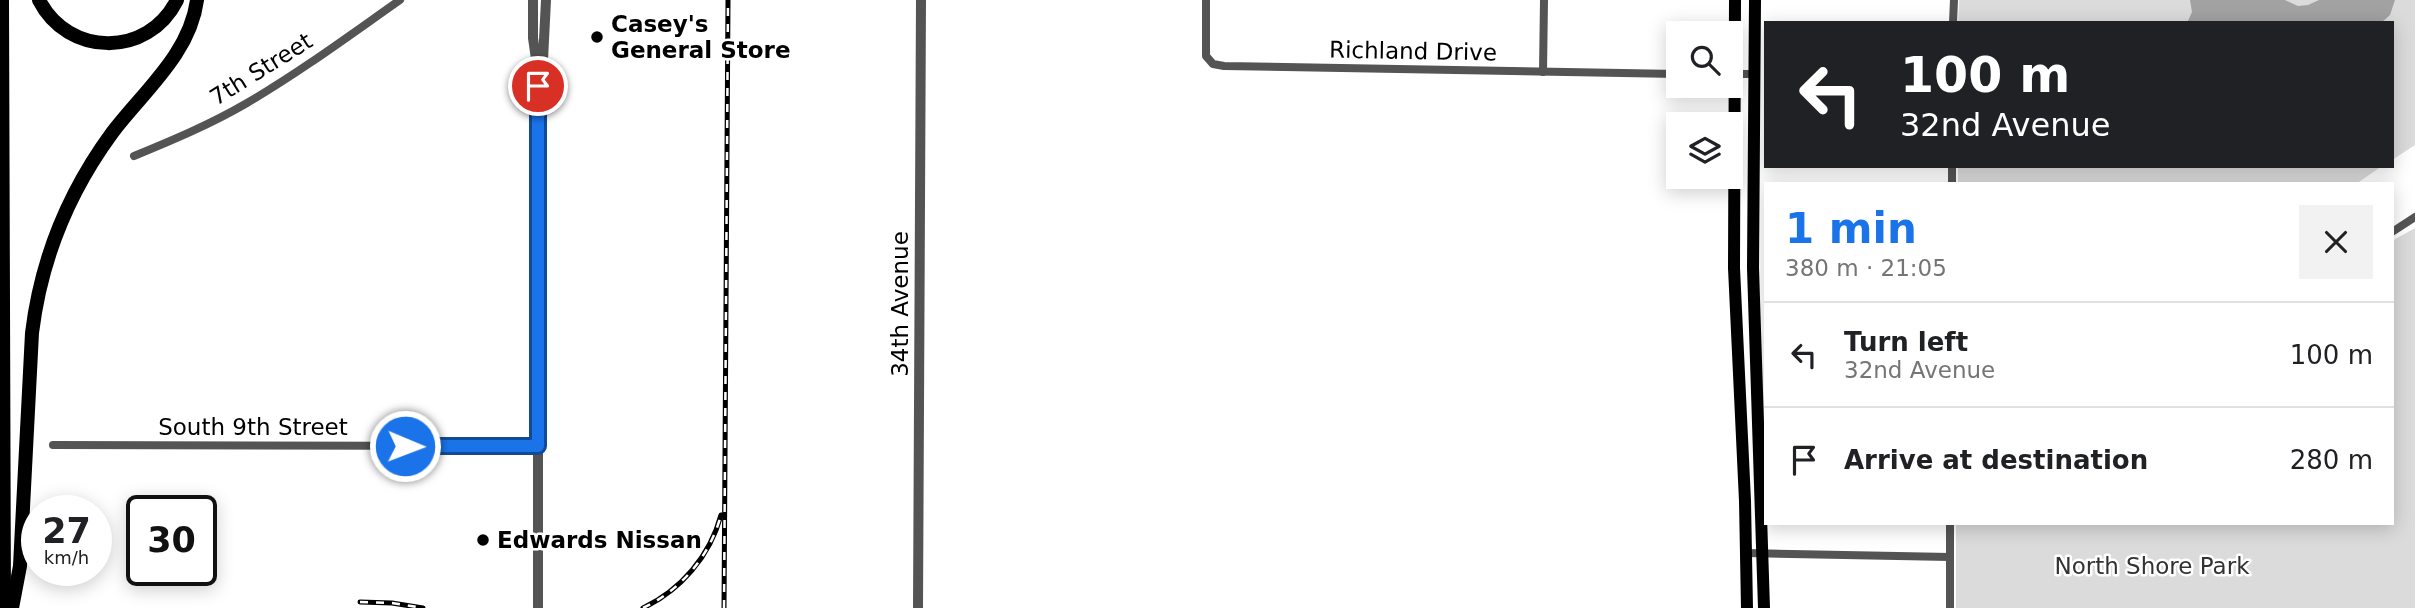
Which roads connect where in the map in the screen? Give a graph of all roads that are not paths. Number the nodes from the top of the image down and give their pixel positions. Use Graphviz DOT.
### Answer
graph roads {
  1 [pos="2,0"];
  2 [pos="39,0"];
  3 [pos="177,0"];
  4 [pos="197,0"];
  5 [pos="400,0"];
  6 [pos="533,0"];
  7 [pos="546,0"];
  8 [pos="921,0"];
  9 [pos="1206,0"];
  10 [pos="1544,0"];
  11 [pos="1735,0"];
  12 [pos="1755,0"];
  13 [pos="1954,0"];
  14 [pos="1734,21"];
  15 [pos="1953,21"];
  16 [pos="1543,72"];
  17 [pos="538,73"];
  18 [pos="1666,74"];
  19 [pos="1743,74"];
  20 [pos="1754,74"];
  21 [pos="1732,98"];
  22 [pos="134,156"];
  23 [pos="2415,217"];
  24 [pos="2394,231"];
  25 [pos="53,445"];
  26 [pos="538,446"];
  27 [pos="1950,525"];
  28 [pos="1746,553"];
  29 [pos="1763,554"];
  30 [pos="1950,557"];
  31 [pos="4,608"];
  32 [pos="12,608"];
  33 [pos="538,608"];
  34 [pos="918,608"];
  35 [pos="1747,608"];
  36 [pos="1764,608"];
  37 [pos="1950,608"];
  1 -- 31 [label="highway"];
  2 -- 3 [label="highway"];
  4 -- 32 [label="highway"];
  5 -- 22 [label="street, 7th Street"];
  6 -- 17 [label="street"];
  7 -- 17 [label="street"];
  8 -- 34 [label="street, 34th Avenue"];
  9 -- 16 [label="street, Richland Drive"];
  10 -- 16 [label="street"];
  11 -- 14 [label="main road"];
  12 -- 20 [label="main road"];
  13 -- 15 [label="street"];
  16 -- 18 [label="street, Richland Drive"];
  17 -- 26 [label="street"];
  19 -- 20 [label="street"];
  20 -- 29 [label="main road"];
  21 -- 28 [label="main road"];
  23 -- 24 [label="street"];
  25 -- 26 [label="street, South 9th Street"];
  26 -- 33 [label="street"];
  27 -- 30 [label="street"];
  28 -- 29 [label="street"];
  28 -- 35 [label="main road"];
  29 -- 30 [label="street"];
  29 -- 36 [label="main road"];
  30 -- 37 [label="street"];
}
